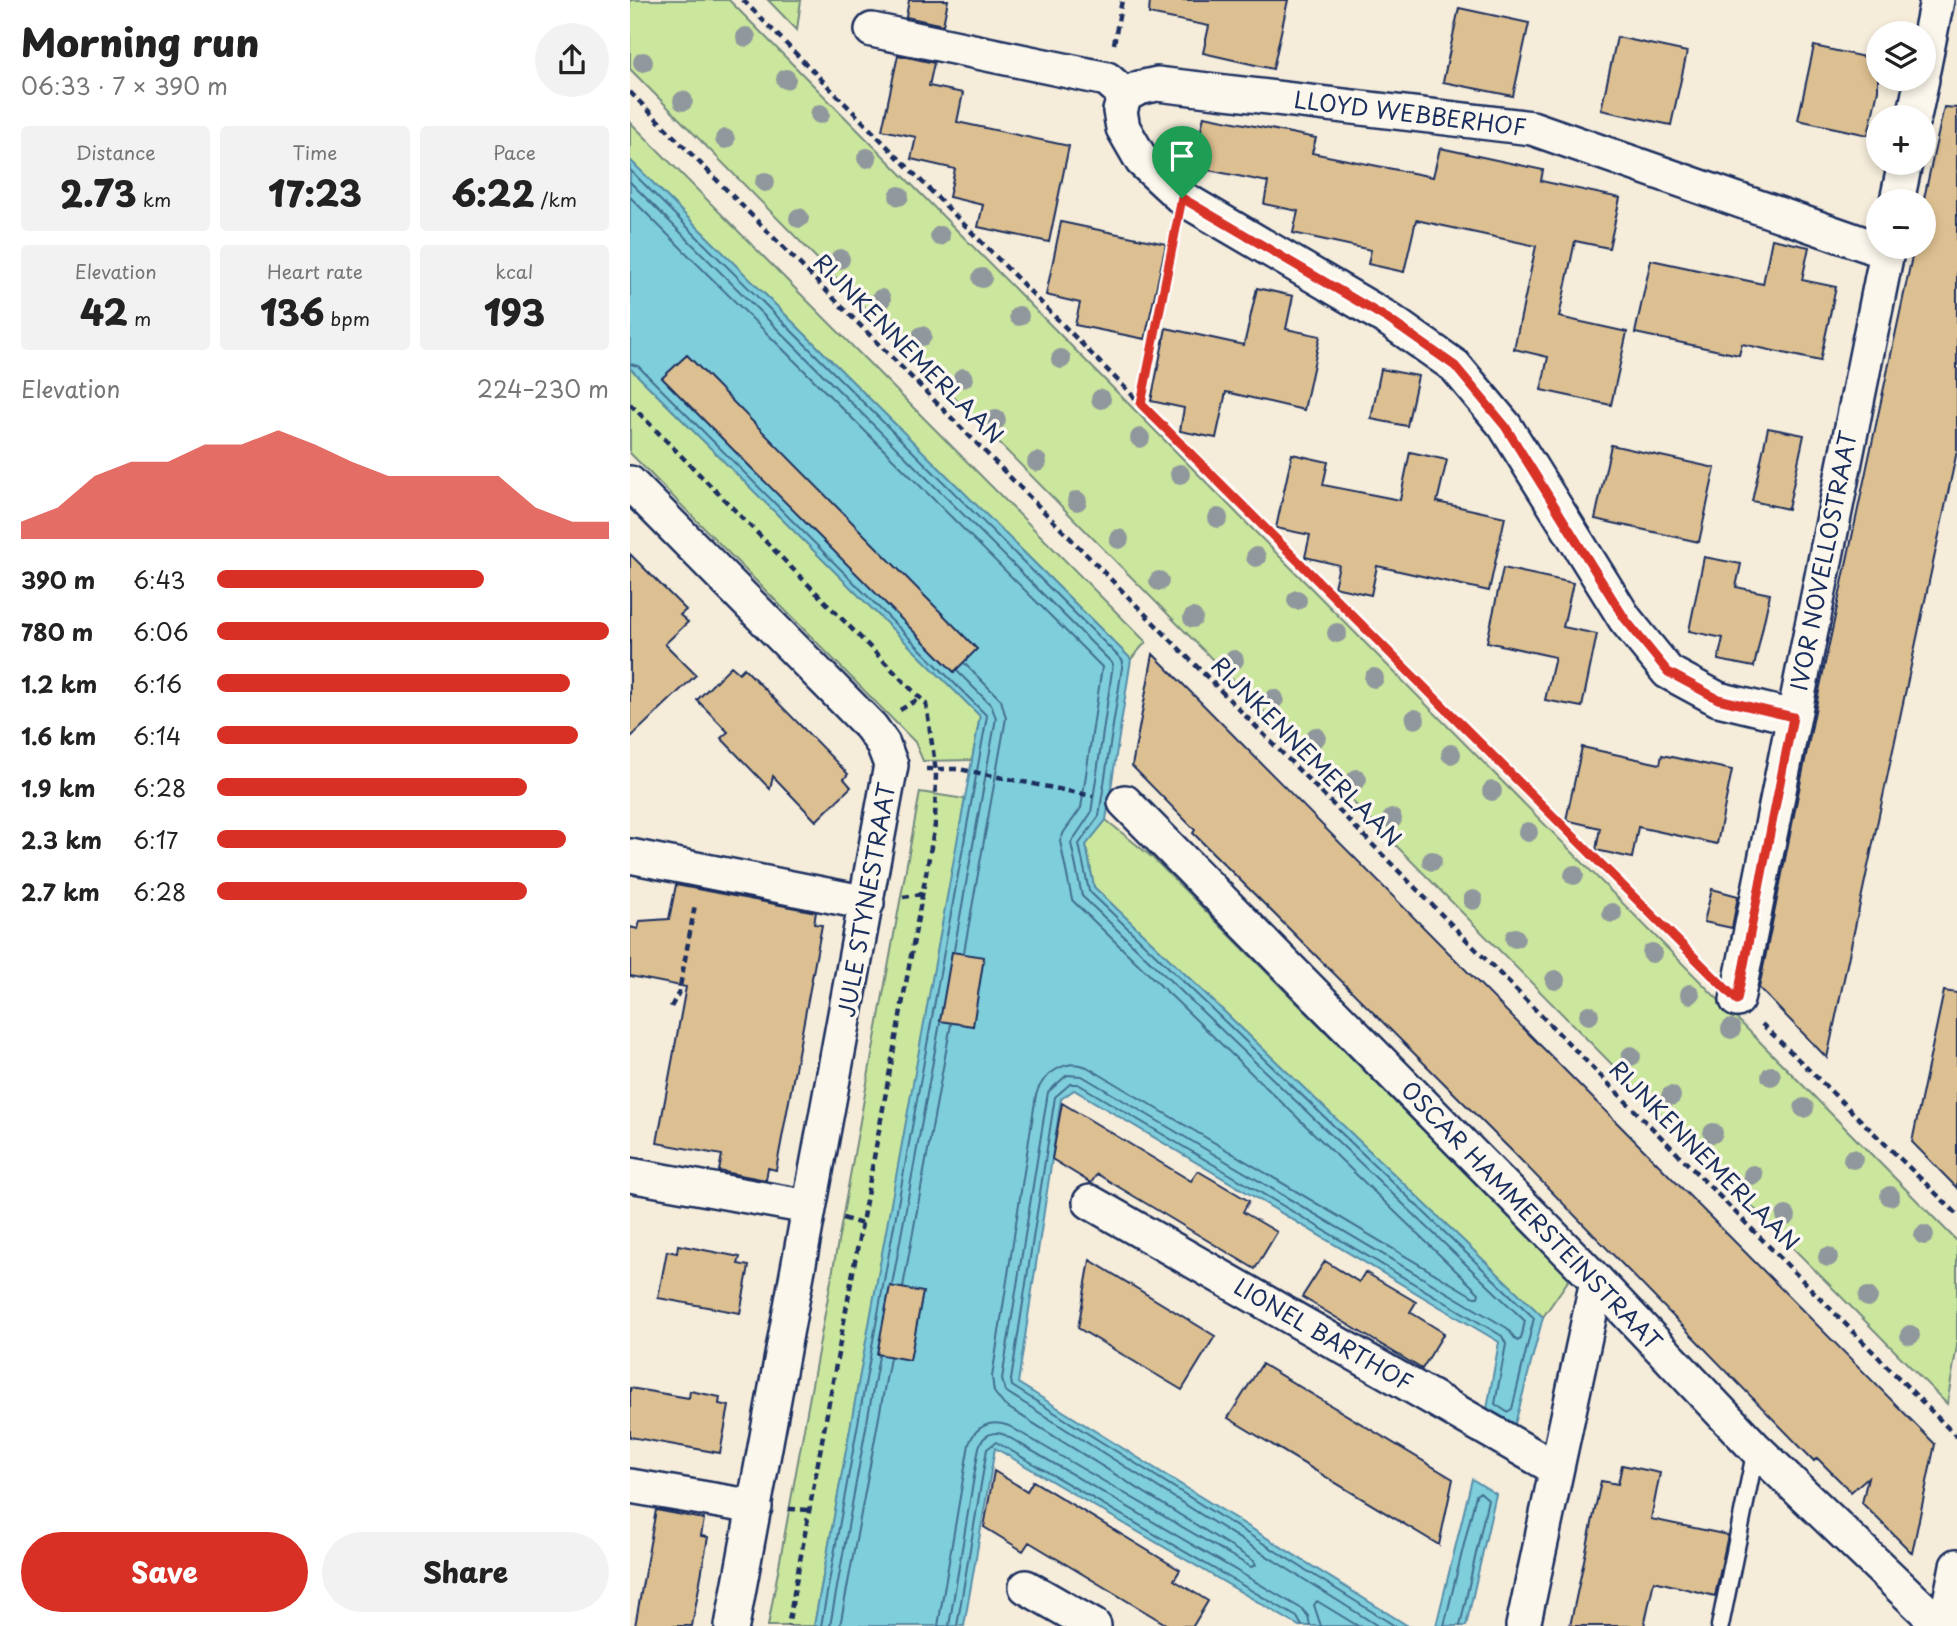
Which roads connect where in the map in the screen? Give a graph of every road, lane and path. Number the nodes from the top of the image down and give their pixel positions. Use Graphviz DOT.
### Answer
graph roads {
  1 [pos="743,0"];
  2 [pos="1122,0"];
  3 [pos="1937,0"];
  4 [pos="1933,21"];
  5 [pos="872,30"];
  6 [pos="1116,87"];
  7 [pos="630,92"];
  8 [pos="1182,198"];
  9 [pos="1866,242"];
  10 [pos="1886,259"];
  11 [pos="1141,404"];
  12 [pos="630,483"];
  13 [pos="1793,717"];
  14 [pos="959,769"];
  15 [pos="1125,802"];
  16 [pos="630,856"];
  17 [pos="702,870"];
  18 [pos="867,903"];
  19 [pos="1737,1000"];
  20 [pos="671,1007"];
  21 [pos="630,1175"];
  22 [pos="1090,1202"];
  23 [pos="808,1208"];
  24 [pos="1957,1214"];
  25 [pos="1597,1281"];
  26 [pos="1957,1437"];
  27 [pos="1756,1449"];
  28 [pos="1555,1468"];
  29 [pos="630,1486"];
  30 [pos="755,1507"];
  31 [pos="1957,1566"];
  32 [pos="1026,1587"];
  33 [pos="732,1626"];
  34 [pos="1094,1626"];
  35 [pos="1523,1626"];
  36 [pos="1720,1626"];
  37 [pos="1943,1626"];
  1 -- 11 [label="path"];
  2 -- 6 [label="path"];
  3 -- 4 [label="street"];
  5 -- 6 [label="street"];
  6 -- 8 [label="street"];
  6 -- 9 [label="street, LLOYD WEBBERHOF"];
  7 -- 26 [label="path, RIJNKENNEMERLAAN"];
  8 -- 11 [label="path"];
  8 -- 13 [label="street"];
  10 -- 13 [label="street, IVOR NOVELLOSTRAAT"];
  11 -- 19 [label="path"];
  12 -- 18 [label="street, JULE STYNESTRAAT"];
  13 -- 19 [label="street, IVOR NOVELLOSTRAAT"];
  14 -- 15 [label="path"];
  15 -- 25 [label="street, OSCAR HAMMERSTEINSTRAAT"];
  16 -- 17 [label="street"];
  17 -- 18 [label="street"];
  17 -- 20 [label="path"];
  18 -- 23 [label="street, JULE STYNESTRAAT"];
  19 -- 24 [label="path"];
  21 -- 23 [label="street"];
  22 -- 28 [label="street, LIONEL BARTHOF"];
  23 -- 30 [label="street, JULE STYNESTRAAT"];
  25 -- 27 [label="street, OSCAR HAMMERSTEINSTRAAT"];
  25 -- 28 [label="street"];
  27 -- 36 [label="lane"];
  27 -- 37 [label="street, OSCAR HAMMERSTEINSTRAAT"];
  28 -- 35 [label="street"];
  29 -- 30 [label="street"];
  30 -- 33 [label="street, JULE STYNESTRAAT"];
  31 -- 37 [label="street"];
  32 -- 34 [label="street"];
}
